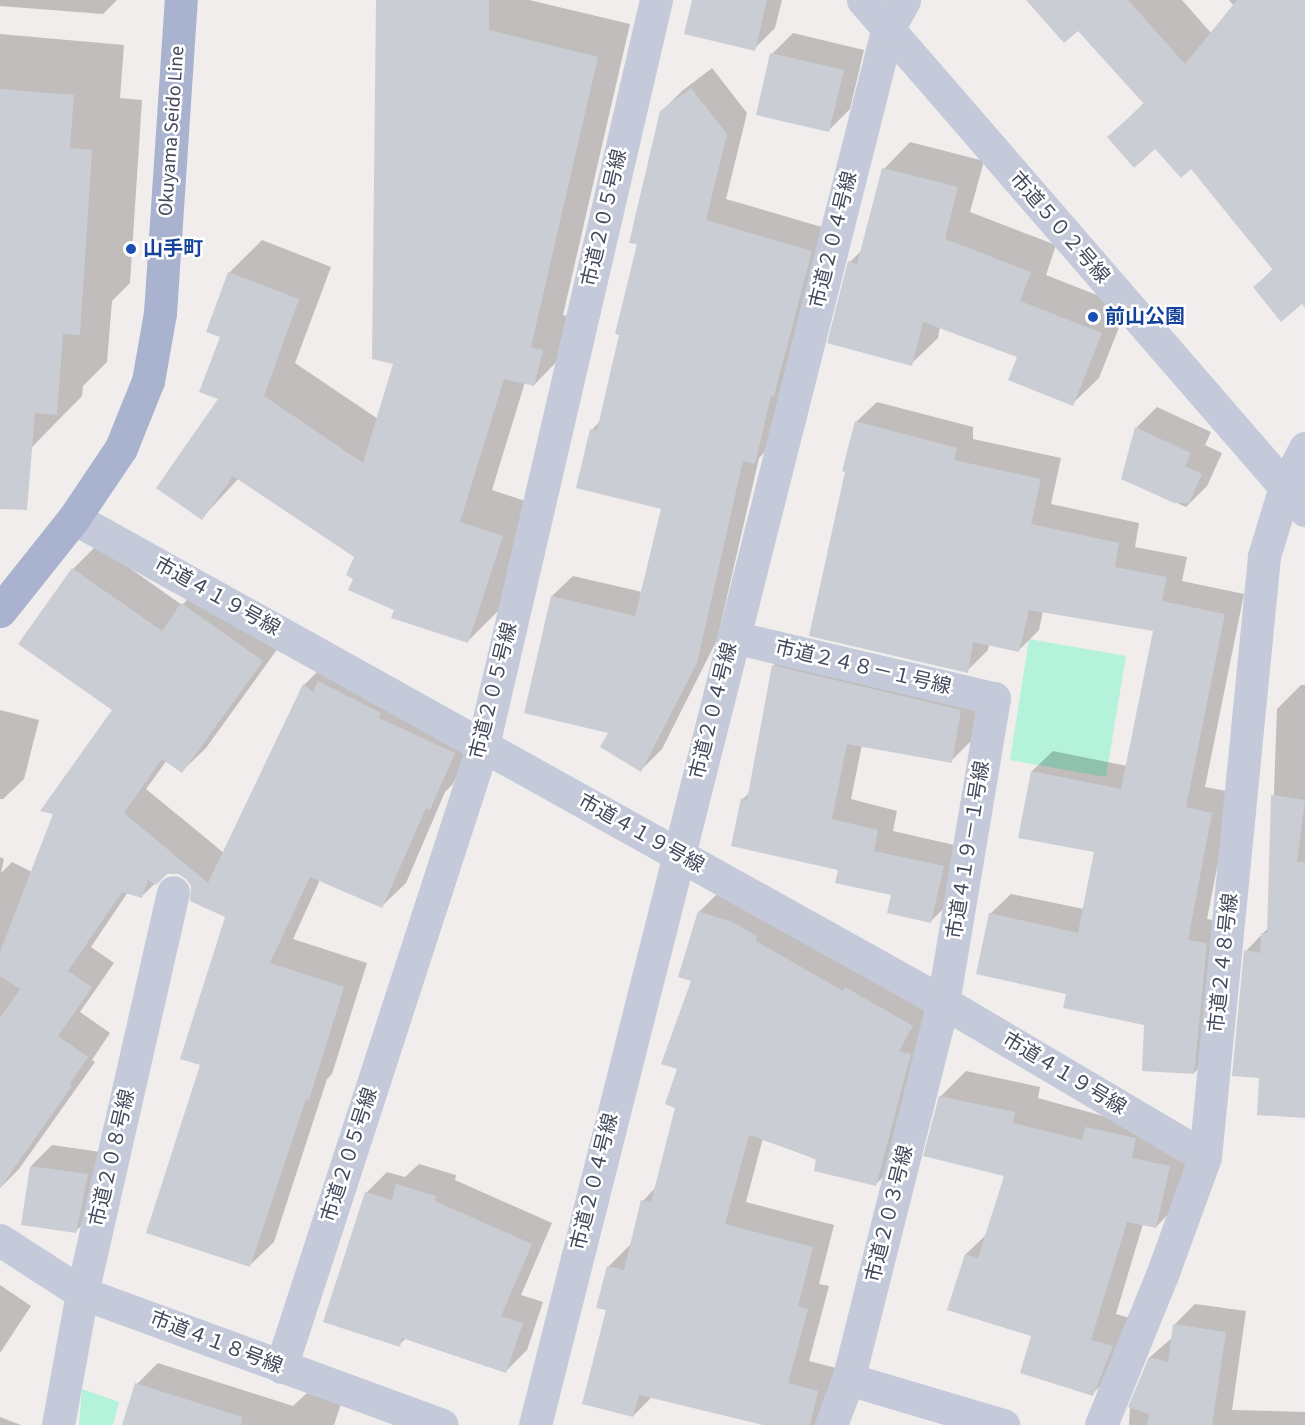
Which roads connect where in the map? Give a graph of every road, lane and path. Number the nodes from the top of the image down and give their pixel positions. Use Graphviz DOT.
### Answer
graph roads {
  1 [pos="181,0"];
  2 [pos="656,0"];
  3 [pos="863,0"];
  4 [pos="904,0"];
  5 [pos="887,31"];
  6 [pos="1305,448"];
  7 [pos="1295,498"];
  8 [pos="74,518"];
  9 [pos="0,611"];
  10 [pos="733,637"];
  11 [pos="994,698"];
  12 [pos="483,745"];
  13 [pos="678,854"];
  14 [pos="173,892"];
  15 [pos="944,1002"];
  16 [pos="1205,1156"];
  17 [pos="0,1240"];
  18 [pos="82,1293"];
  19 [pos="281,1368"];
  20 [pos="848,1379"];
  21 [pos="58,1425"];
  22 [pos="442,1425"];
  23 [pos="535,1425"];
  24 [pos="831,1425"];
  25 [pos="1003,1425"];
  26 [pos="1101,1425"];
  1 -- 8 [label="main road, Okuyama Seido Line"];
  2 -- 12 [label="street, 市道２０５号線"];
  3 -- 5 [label="street, 市道５０２号線"];
  4 -- 5 [label="street, 市道２０４号線"];
  5 -- 7 [label="street, 市道５０２号線"];
  5 -- 10 [label="street, 市道２０４号線"];
  6 -- 7 [label="street, 市道２４８号線"];
  7 -- 16 [label="street, 市道２４８号線"];
  8 -- 9 [label="main road, Okuyama Seido Line"];
  8 -- 12 [label="street, 市道４１９号線"];
  10 -- 11 [label="street, 市道２４８－１号線"];
  10 -- 13 [label="street, 市道２０４号線"];
  11 -- 15 [label="street, 市道４１９－１号線"];
  12 -- 13 [label="street, 市道４１９号線"];
  12 -- 19 [label="street, 市道２０５号線"];
  13 -- 15 [label="street, 市道４１９号線"];
  13 -- 23 [label="street, 市道２０４号線"];
  14 -- 18 [label="street, 市道２０８号線"];
  15 -- 16 [label="street, 市道４１９号線"];
  15 -- 20 [label="street, 市道２０３号線"];
  16 -- 26 [label="street, 市道２４８号線"];
  17 -- 18 [label="street, 市道４１８号線"];
  18 -- 19 [label="street, 市道４１８号線"];
  18 -- 21 [label="street, 市道２０８号線"];
  19 -- 22 [label="street, 市道４１８号線"];
  20 -- 24 [label="street, 市道２０３号線"];
  20 -- 25 [label="street"];
}
